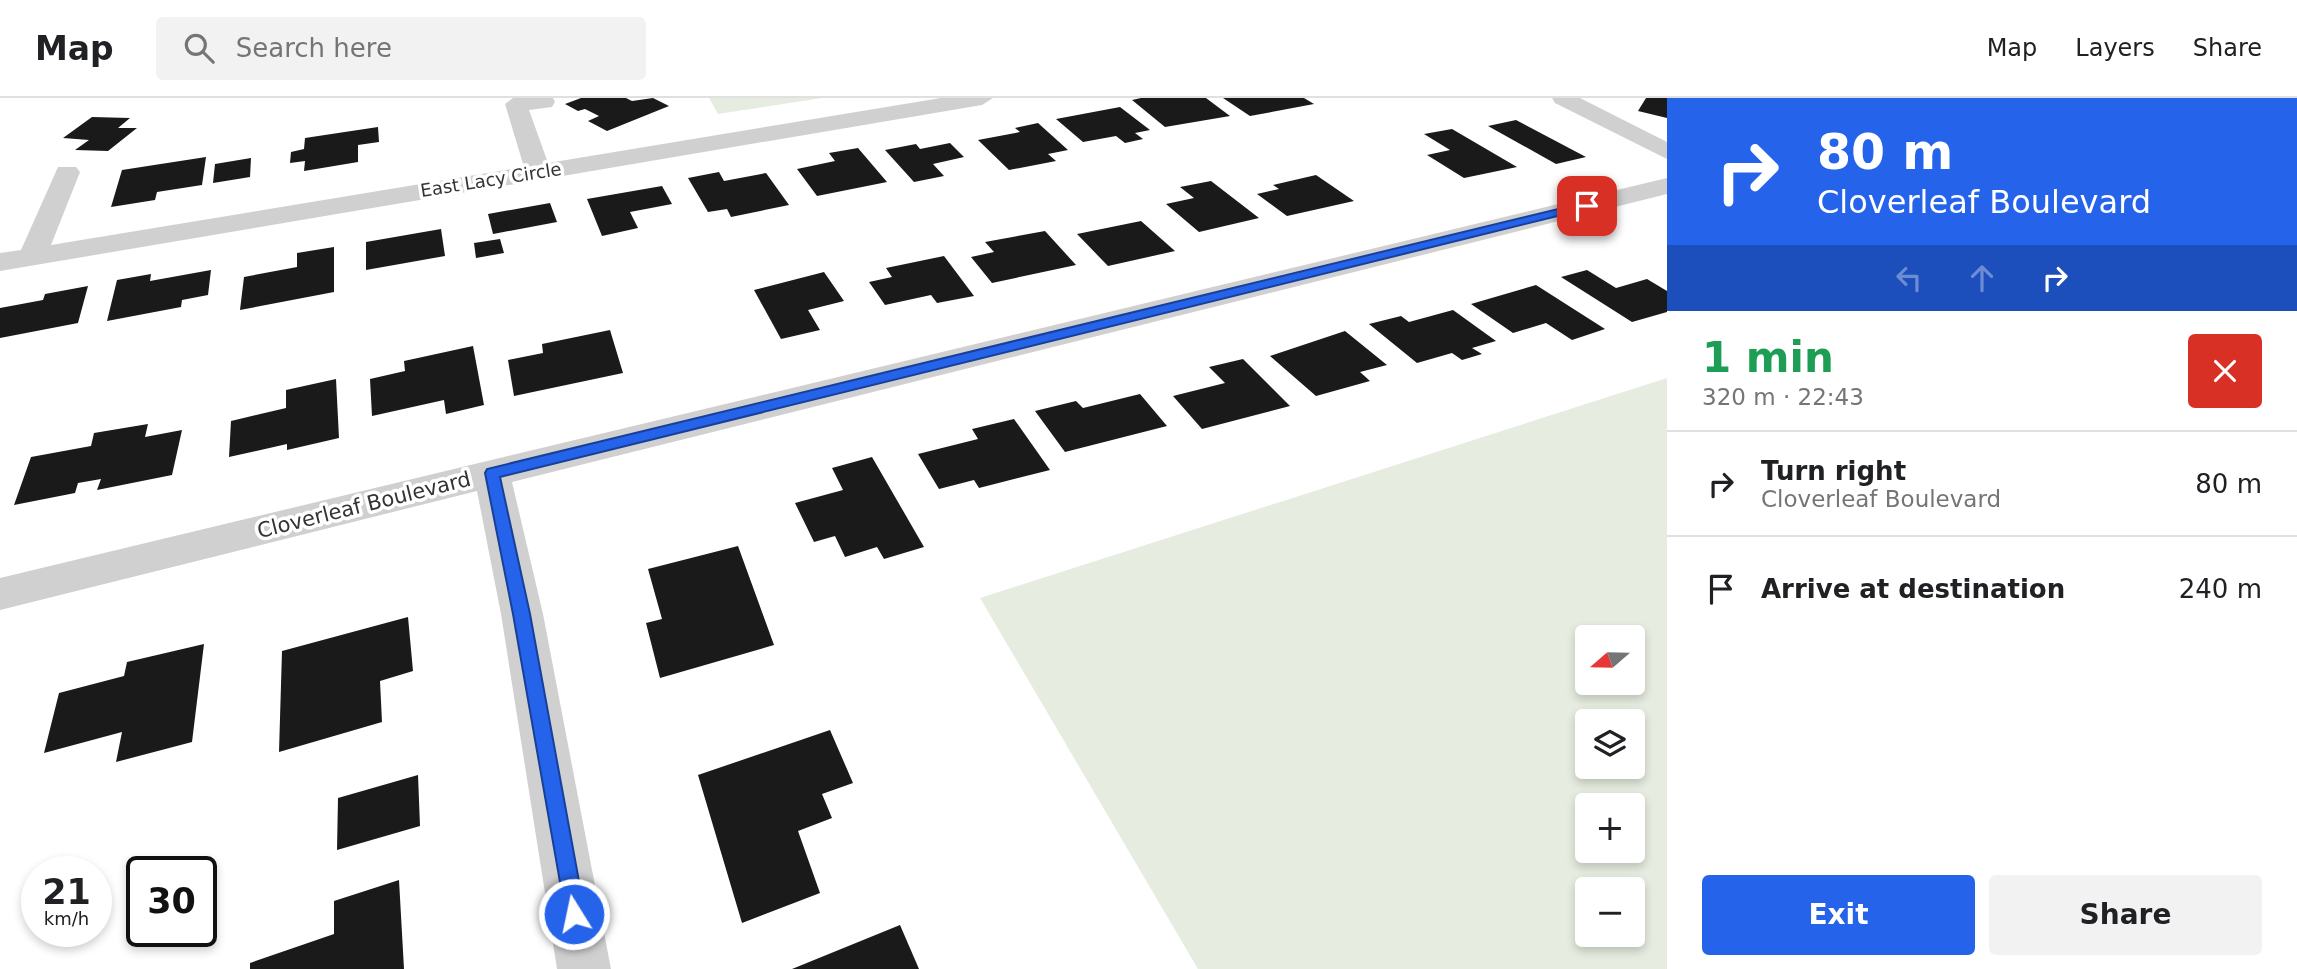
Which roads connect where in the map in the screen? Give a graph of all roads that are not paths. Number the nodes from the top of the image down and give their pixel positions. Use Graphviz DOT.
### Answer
graph roads {
  1 [pos="982,98"];
  2 [pos="1563,98"];
  3 [pos="544,102"];
  4 [pos="1667,152"];
  5 [pos="66,172"];
  6 [pos="538,172"];
  7 [pos="1667,186"];
  8 [pos="32,257"];
  9 [pos="0,262"];
  10 [pos="492,473"];
  11 [pos="0,594"];
  12 [pos="584,969"];
  1 -- 6 [label="street, East Lacy Circle"];
  2 -- 4 [label="street"];
  3 -- 6 [label="street"];
  5 -- 8 [label="street"];
  6 -- 8 [label="street, East Lacy Circle"];
  7 -- 10 [label="street, Cloverleaf Boulevard"];
  8 -- 9 [label="street, East Lacy Circle"];
  10 -- 11 [label="street, Cloverleaf Boulevard"];
  10 -- 12 [label="street"];
}
